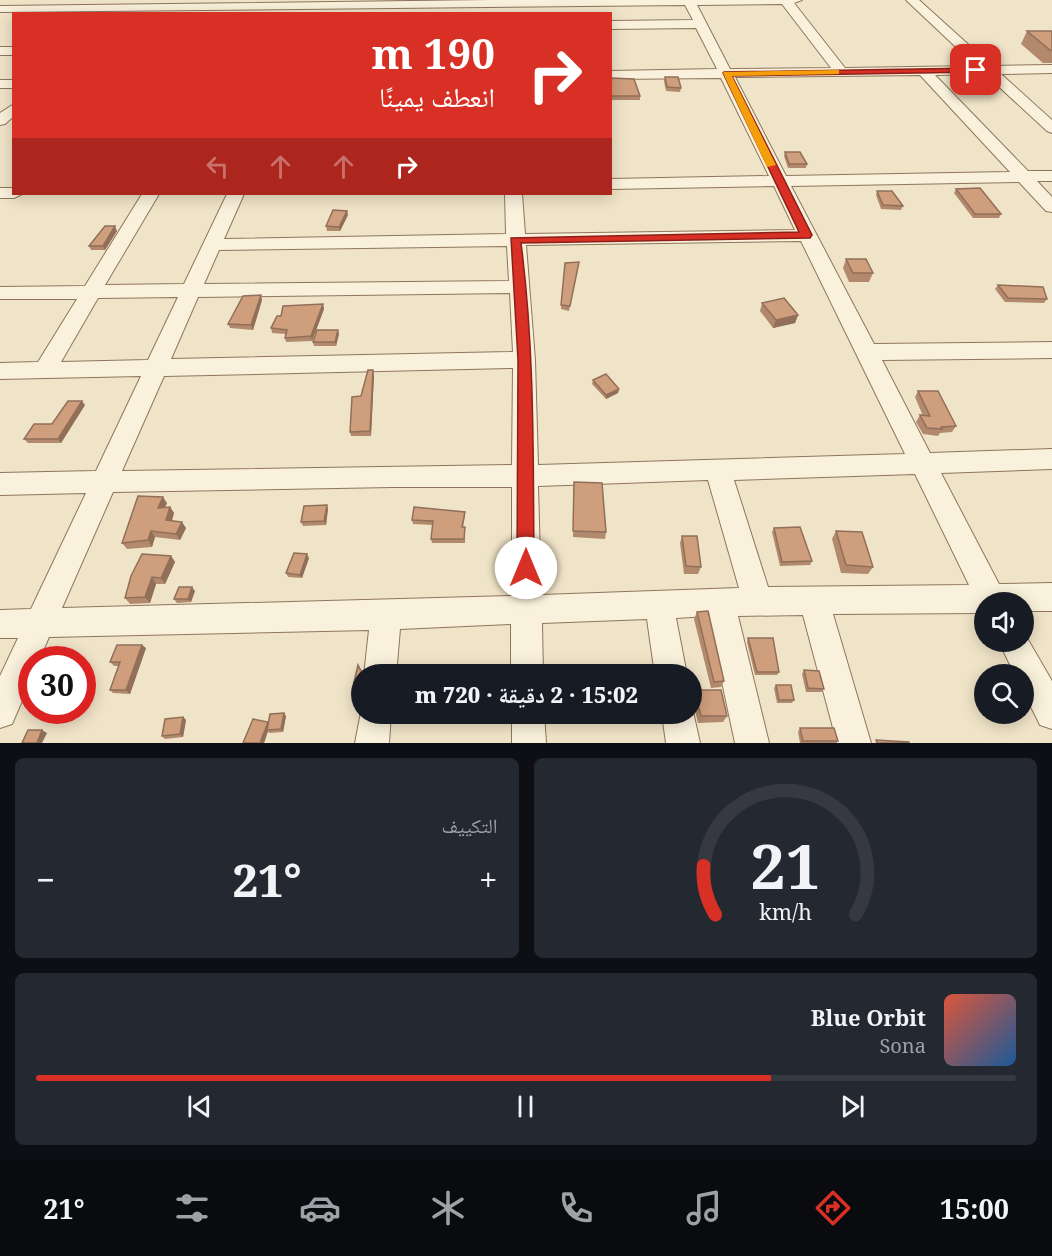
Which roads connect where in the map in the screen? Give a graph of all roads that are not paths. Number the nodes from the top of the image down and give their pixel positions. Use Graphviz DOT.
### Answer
graph roads {
  1 [pos="728,0"];
  2 [pos="785,0"];
  3 [pos="796,0"];
  4 [pos="912,0"];
  5 [pos="689,1"];
  6 [pos="320,6"];
  7 [pos="508,6"];
  8 [pos="0,9"];
  9 [pos="701,24"];
  10 [pos="612,25"];
  11 [pos="1052,69"];
  12 [pos="989,70"];
  13 [pos="924,71"];
  14 [pos="842,72"];
  15 [pos="727,73"];
  16 [pos="612,75"];
  17 [pos="12,110"];
  18 [pos="0,121"];
  19 [pos="1052,128"];
  20 [pos="1023,176"];
  21 [pos="1052,176"];
  22 [pos="778,181"];
  23 [pos="612,184"];
  24 [pos="149,195"];
  25 [pos="235,195"];
  26 [pos="513,195"];
  27 [pos="1052,207"];
  28 [pos="806,235"];
  29 [pos="514,240"];
  30 [pos="212,245"];
  31 [pos="520,287"];
  32 [pos="92,290"];
  33 [pos="192,290"];
  34 [pos="0,293"];
  35 [pos="1052,350"];
  36 [pos="866,352"];
  37 [pos="524,360"];
  38 [pos="156,368"];
  39 [pos="45,370"];
  40 [pos="0,371"];
  41 [pos="1052,459"];
  42 [pos="922,463"];
  43 [pos="718,470"];
  44 [pos="525,476"];
  45 [pos="104,483"];
  46 [pos="0,484"];
  47 [pos="987,592"];
  48 [pos="1052,597"];
  49 [pos="1034,598"];
  50 [pos="974,600"];
  51 [pos="814,601"];
  52 [pos="720,602"];
  53 [pos="758,602"];
  54 [pos="659,604"];
  55 [pos="526,609"];
  56 [pos="386,615"];
  57 [pos="40,623"];
  58 [pos="0,624"];
  59 [pos="1019,652"];
  60 [pos="381,664"];
  61 [pos="527,664"];
  62 [pos="669,664"];
  63 [pos="0,712"];
  64 [pos="1052,713"];
  65 [pos="374,724"];
  66 [pos="528,724"];
  67 [pos="680,724"];
  68 [pos="372,743"];
  69 [pos="529,743"];
  70 [pos="683,743"];
  71 [pos="752,743"];
  72 [pos="854,743"];
  1 -- 2 [label="street"];
  1 -- 5 [label="street"];
  2 -- 3 [label="street"];
  2 -- 14 [label="street"];
  4 -- 12 [label="street"];
  5 -- 7 [label="street"];
  5 -- 9 [label="street"];
  6 -- 7 [label="street"];
  6 -- 8 [label="street"];
  9 -- 10 [label="street"];
  9 -- 15 [label="street"];
  11 -- 12 [label="street"];
  12 -- 13 [label="street"];
  12 -- 19 [label="street"];
  13 -- 14 [label="street"];
  13 -- 20 [label="street"];
  14 -- 15 [label="street"];
  15 -- 16 [label="street"];
  15 -- 22 [label="street"];
  17 -- 18 [label="street"];
  20 -- 21 [label="street"];
  20 -- 22 [label="street"];
  20 -- 27 [label="street"];
  22 -- 23 [label="street"];
  22 -- 28 [label="street"];
  24 -- 32 [label="street"];
  25 -- 30 [label="street"];
  26 -- 29 [label="street"];
  28 -- 29 [label="street"];
  28 -- 36 [label="street"];
  29 -- 30 [label="street"];
  29 -- 31 [label="street"];
  30 -- 33 [label="street"];
  31 -- 33 [label="street"];
  31 -- 37 [label="street"];
  32 -- 33 [label="street"];
  32 -- 34 [label="street"];
  32 -- 39 [label="street"];
  33 -- 38 [label="street"];
  35 -- 36 [label="street"];
  36 -- 42 [label="street"];
  37 -- 38 [label="street"];
  37 -- 44 [label="street"];
  38 -- 39 [label="street"];
  38 -- 45 [label="street"];
  39 -- 40 [label="street"];
  41 -- 42 [label="street"];
  42 -- 43 [label="street"];
  42 -- 47 [label="street"];
  43 -- 44 [label="street"];
  43 -- 53 [label="street"];
  44 -- 45 [label="street"];
  44 -- 55 [label="street"];
  45 -- 46 [label="street"];
  45 -- 57 [label="street"];
  48 -- 49 [label="street"];
  50 -- 51 [label="street"];
  51 -- 53 [label="street"];
  51 -- 72 [label="street"];
  52 -- 53 [label="street"];
  52 -- 54 [label="street"];
  52 -- 71 [label="street"];
  54 -- 55 [label="street"];
  54 -- 62 [label="street"];
  55 -- 56 [label="street"];
  55 -- 61 [label="street"];
  56 -- 57 [label="street"];
  56 -- 60 [label="street"];
  57 -- 58 [label="street"];
  57 -- 63 [label="street"];
  59 -- 64 [label="street"];
  65 -- 68 [label="street"];
  66 -- 69 [label="street"];
  67 -- 70 [label="street"];
}
